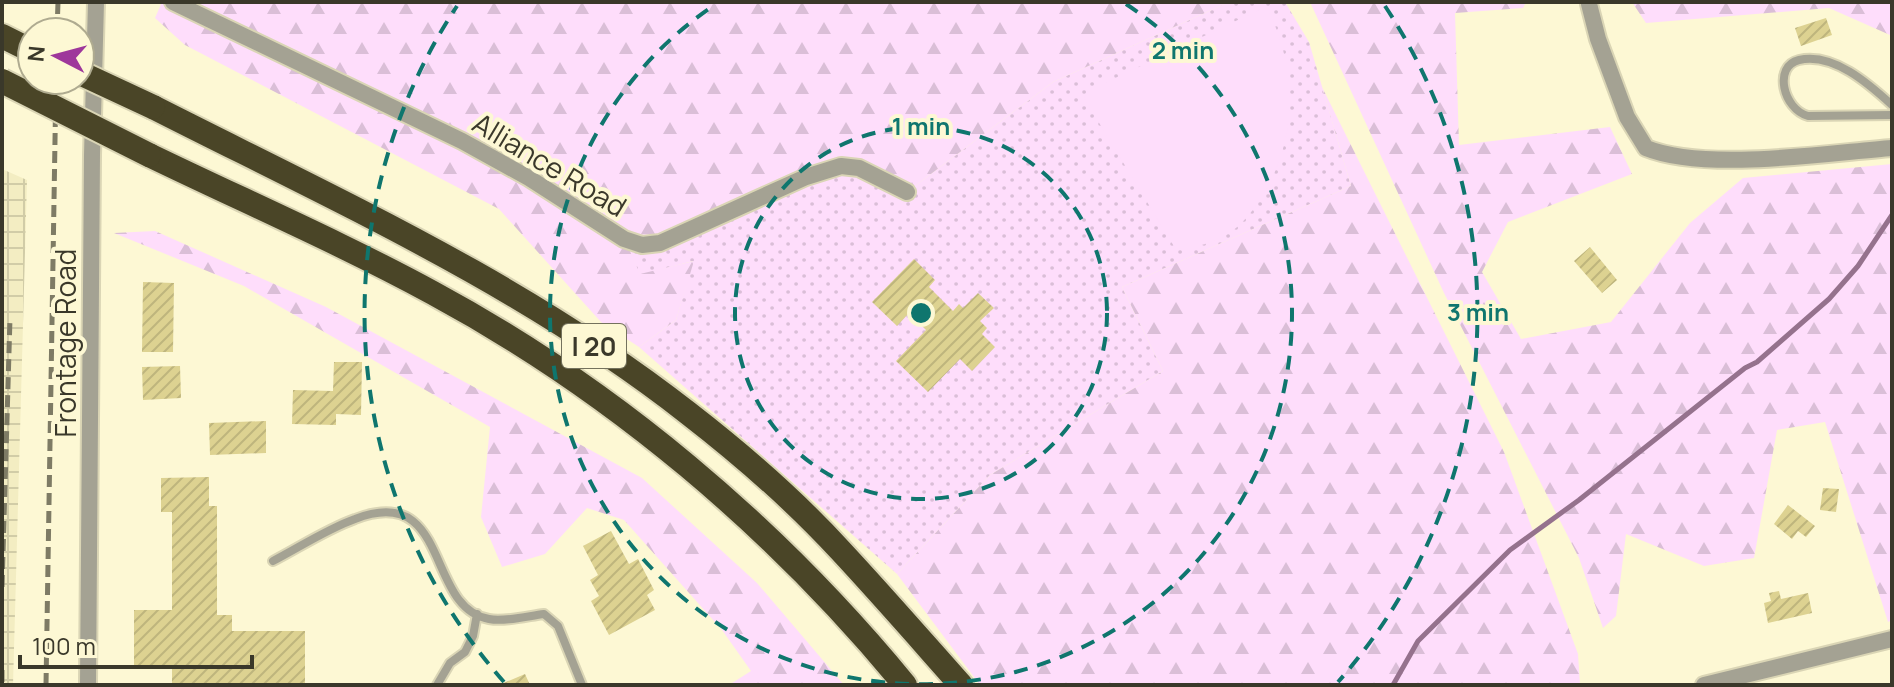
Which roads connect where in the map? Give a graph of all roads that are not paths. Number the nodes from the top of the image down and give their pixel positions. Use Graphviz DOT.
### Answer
graph roads {
  1 [pos="96,2"];
  2 [pos="173,2"];
  3 [pos="1589,4"];
  4 [pos="96,80"];
  5 [pos="2,81"];
  6 [pos="1892,105"];
  7 [pos="1892,115"];
  8 [pos="1892,148"];
  9 [pos="907,192"];
  10 [pos="273,561"];
  11 [pos="477,614"];
  12 [pos="1892,639"];
  13 [pos="88,685"];
  14 [pos="437,685"];
  15 [pos="582,685"];
  16 [pos="905,685"];
  17 [pos="961,685"];
  18 [pos="1704,685"];
  1 -- 13 [label="street, Frontage Road"];
  2 -- 9 [label="street, Alliance Road"];
  3 -- 8 [label="street"];
  4 -- 17 [label="highway, I 20, bridge"];
  5 -- 16 [label="highway, I 20, bridge"];
  6 -- 7 [label="lane"];
  10 -- 11 [label="lane"];
  11 -- 14 [label="lane"];
  11 -- 15 [label="lane"];
  12 -- 18 [label="street"];
}
